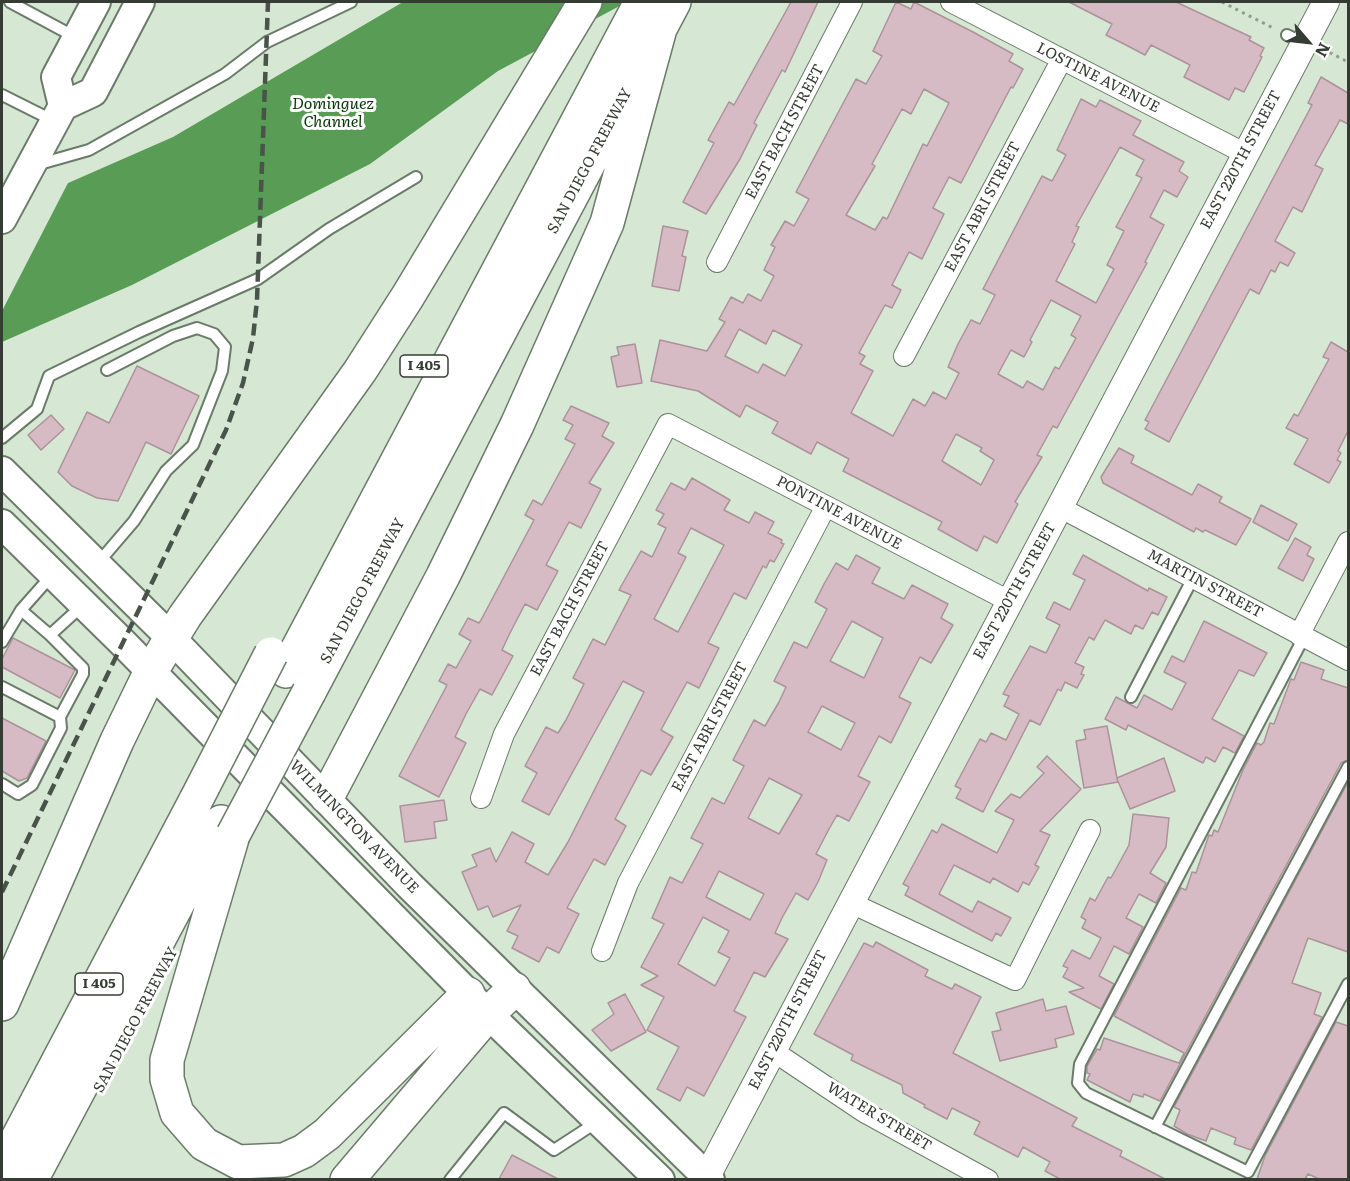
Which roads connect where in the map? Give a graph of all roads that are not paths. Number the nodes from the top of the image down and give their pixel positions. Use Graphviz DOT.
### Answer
graph roads {
  1 [pos="10,2"];
  2 [pos="96,2"];
  3 [pos="141,2"];
  4 [pos="351,2"];
  5 [pos="585,2"];
  6 [pos="617,2"];
  7 [pos="852,2"];
  8 [pos="951,2"];
  9 [pos="1326,2"];
  10 [pos="658,7"];
  11 [pos="77,38"];
  12 [pos="1062,59"];
  13 [pos="2,95"];
  14 [pos="59,113"];
  15 [pos="1244,153"];
  16 [pos="30,166"];
  17 [pos="416,177"];
  18 [pos="8,207"];
  19 [pos="717,262"];
  20 [pos="904,356"];
  21 [pos="107,370"];
  22 [pos="669,424"];
  23 [pos="2,438"];
  24 [pos="2,471"];
  25 [pos="826,506"];
  26 [pos="1061,508"];
  27 [pos="2,524"];
  28 [pos="1348,542"];
  29 [pos="89,558"];
  30 [pos="53,574"];
  31 [pos="1193,578"];
  32 [pos="1009,601"];
  33 [pos="83,604"];
  34 [pos="21,610"];
  35 [pos="50,635"];
  36 [pos="1301,636"];
  37 [pos="171,638"];
  38 [pos="2,642"];
  39 [pos="1348,660"];
  40 [pos="151,671"];
  41 [pos="290,674"];
  42 [pos="2,687"];
  43 [pos="1131,697"];
  44 [pos="60,717"];
  45 [pos="1348,767"];
  46 [pos="2,784"];
  47 [pos="327,797"];
  48 [pos="481,798"];
  49 [pos="215,817"];
  50 [pos="1090,830"];
  51 [pos="849,902"];
  52 [pos="602,951"];
  53 [pos="1348,984"];
  54 [pos="514,989"];
  55 [pos="2,1004"];
  56 [pos="478,1004"];
  57 [pos="773,1051"];
  58 [pos="598,1122"];
  59 [pos="1155,1127"];
  60 [pos="2,1168"];
  61 [pos="707,1178"];
  62 [pos="17,1179"];
  63 [pos="31,1179"];
  64 [pos="52,1179"];
  65 [pos="347,1179"];
  66 [pos="450,1179"];
  67 [pos="660,1179"];
  68 [pos="988,1179"];
  1 -- 11 [label="lane"];
  2 -- 11 [label="main road"];
  3 -- 14 [label="main road"];
  4 -- 16 [label="lane"];
  5 -- 37 [label="highway"];
  6 -- 41 [label="highway, SAN DIEGO FREEWAY / I 405"];
  7 -- 19 [label="street, EAST BACH STREET"];
  8 -- 12 [label="street, LOSTINE AVENUE"];
  9 -- 15 [label="street, EAST 220TH STREET"];
  10 -- 41 [label="highway, SAN DIEGO FREEWAY / I 405"];
  10 -- 41 [label="highway"];
  10 -- 47 [label="highway"];
  11 -- 14 [label="main road"];
  12 -- 15 [label="street, LOSTINE AVENUE"];
  12 -- 20 [label="street, EAST ABRI STREET"];
  13 -- 14 [label="lane"];
  14 -- 16 [label="main road"];
  15 -- 26 [label="street, EAST 220TH STREET"];
  16 -- 18 [label="main road"];
  17 -- 23 [label="lane"];
  21 -- 29 [label="lane"];
  22 -- 25 [label="street, PONTINE AVENUE"];
  22 -- 48 [label="street, EAST BACH STREET"];
  24 -- 29 [label="main road, WILMINGTON AVENUE"];
  25 -- 32 [label="street, PONTINE AVENUE"];
  25 -- 52 [label="street, EAST ABRI STREET"];
  26 -- 31 [label="street, MARTIN STREET"];
  26 -- 32 [label="street, EAST 220TH STREET"];
  27 -- 30 [label="main road"];
  28 -- 36 [label="street"];
  29 -- 30 [label="main road"];
  29 -- 37 [label="main road, WILMINGTON AVENUE"];
  30 -- 33 [label="main road"];
  30 -- 34 [label="lane"];
  31 -- 36 [label="street, MARTIN STREET"];
  31 -- 43 [label="lane"];
  32 -- 51 [label="street, EAST 220TH STREET"];
  33 -- 35 [label="lane"];
  33 -- 40 [label="main road"];
  34 -- 35 [label="lane"];
  34 -- 38 [label="lane"];
  35 -- 44 [label="lane"];
  36 -- 39 [label="street, MARTIN STREET"];
  36 -- 59 [label="lane"];
  37 -- 40 [label="highway"];
  37 -- 47 [label="main road, WILMINGTON AVENUE"];
  40 -- 55 [label="highway"];
  40 -- 56 [label="main road"];
  41 -- 49 [label="highway, SAN DIEGO FREEWAY / I 405, bridge"];
  41 -- 49 [label="highway, SAN DIEGO FREEWAY / I 405, bridge"];
  42 -- 44 [label="lane"];
  44 -- 46 [label="lane"];
  45 -- 59 [label="lane"];
  47 -- 54 [label="main road, WILMINGTON AVENUE"];
  49 -- 56 [label="highway"];
  49 -- 60 [label="highway, SAN DIEGO FREEWAY / I 405"];
  49 -- 62 [label="highway"];
  49 -- 63 [label="highway"];
  49 -- 64 [label="highway, SAN DIEGO FREEWAY / I 405"];
  50 -- 51 [label="street"];
  51 -- 57 [label="street, EAST 220TH STREET"];
  53 -- 59 [label="lane"];
  54 -- 56 [label="highway"];
  54 -- 61 [label="main road, WILMINGTON AVENUE"];
  56 -- 58 [label="main road"];
  56 -- 65 [label="highway"];
  57 -- 61 [label="street, EAST 220TH STREET"];
  57 -- 68 [label="street, WATER STREET"];
  58 -- 66 [label="lane"];
  58 -- 67 [label="main road"];
}
